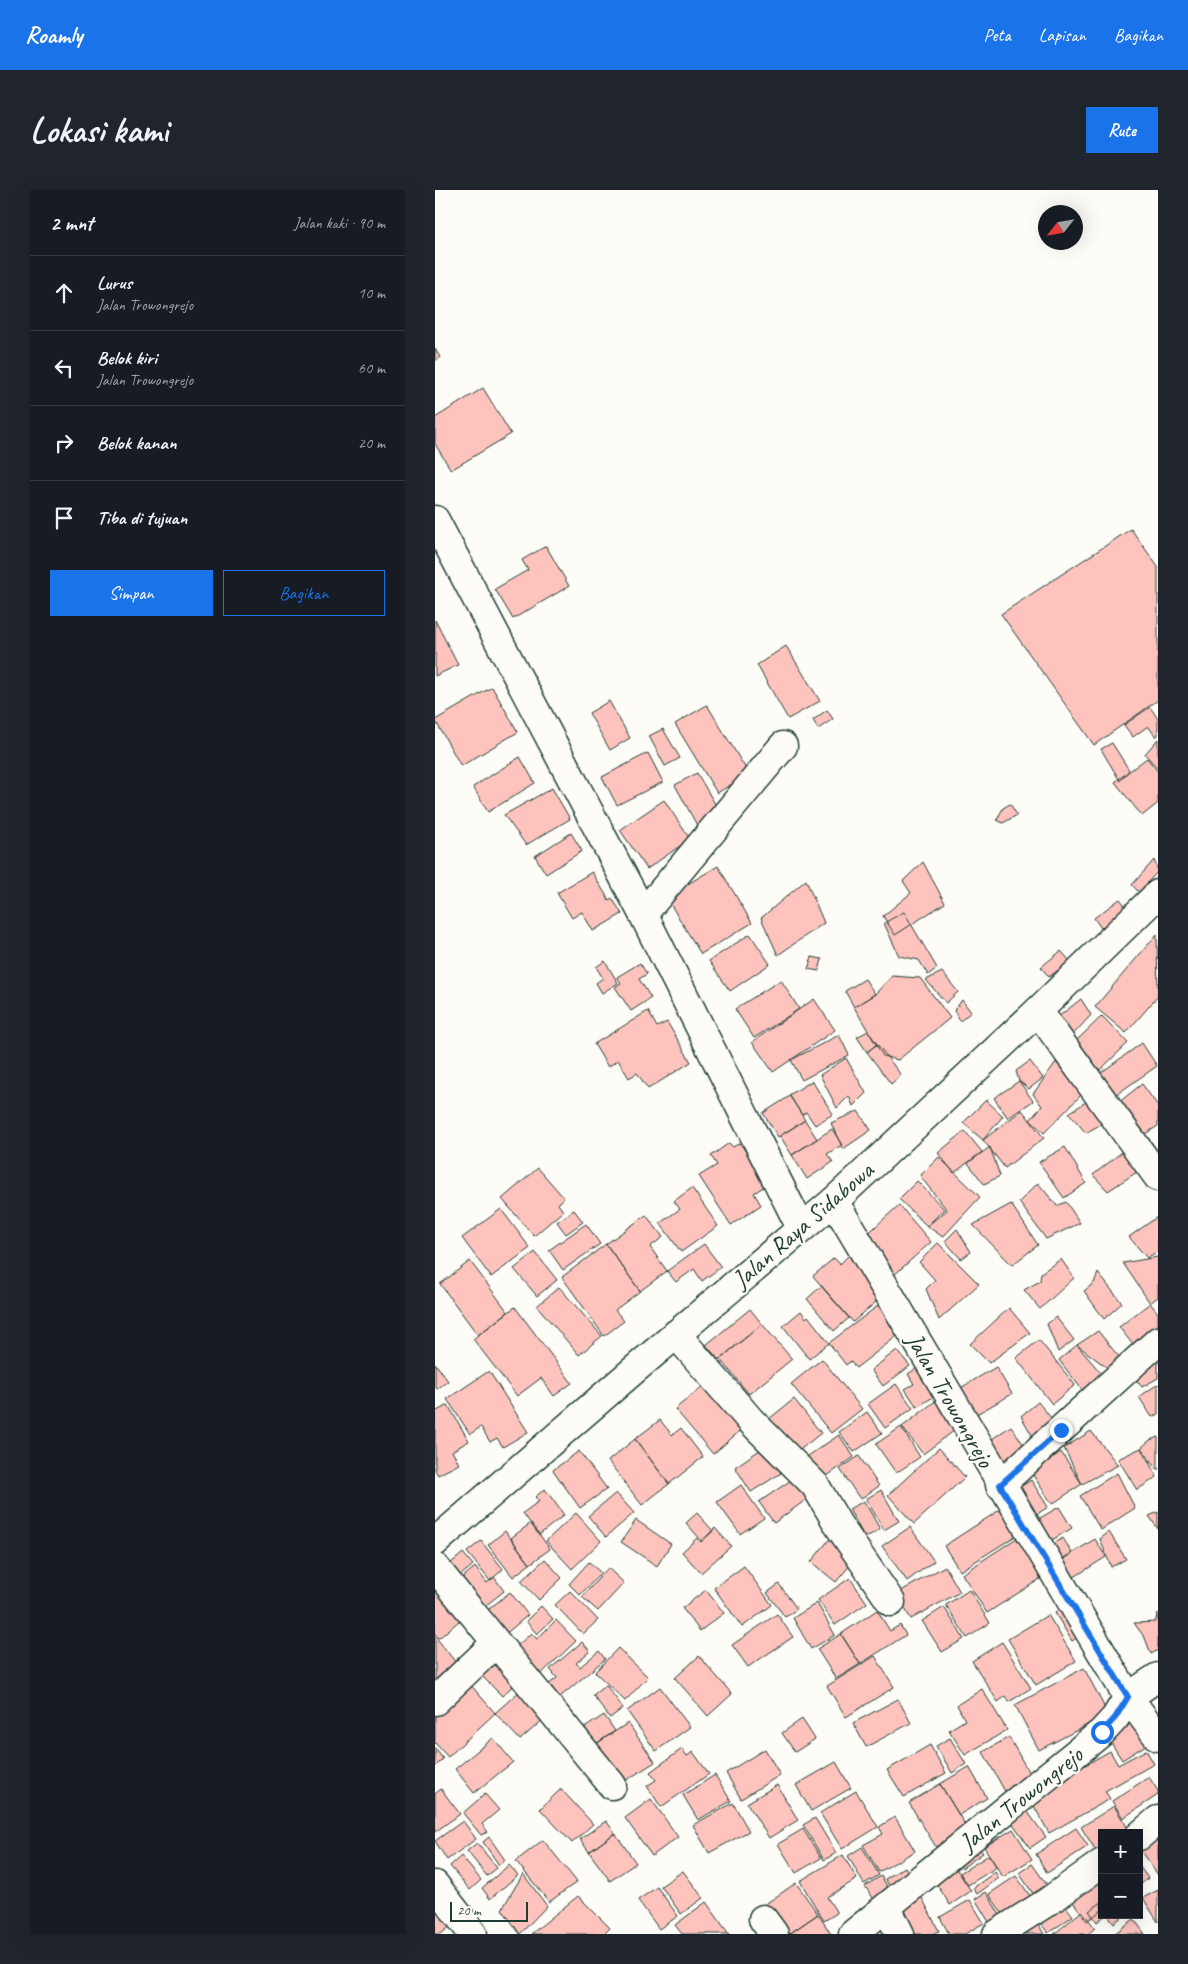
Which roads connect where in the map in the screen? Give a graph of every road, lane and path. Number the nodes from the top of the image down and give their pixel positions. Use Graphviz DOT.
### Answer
graph roads {
  1 [pos="435,520"];
  2 [pos="783,746"];
  3 [pos="1158,894"];
  4 [pos="643,914"];
  5 [pos="1038,1011"];
  6 [pos="1158,1176"];
  7 [pos="833,1201"];
  8 [pos="801,1228"];
  9 [pos="676,1334"];
  10 [pos="1158,1341"];
  11 [pos="1000,1485"];
  12 [pos="435,1542"];
  13 [pos="435,1567"];
  14 [pos="891,1602"];
  15 [pos="496,1643"];
  16 [pos="1158,1677"];
  17 [pos="1128,1697"];
  18 [pos="435,1701"];
  19 [pos="1158,1737"];
  20 [pos="612,1785"];
  21 [pos="1158,1820"];
  22 [pos="1143,1833"];
  23 [pos="1098,1866"];
  24 [pos="435,1885"];
  25 [pos="887,1908"];
  26 [pos="473,1934"];
  27 [pos="853,1934"];
  28 [pos="900,1934"];
  29 [pos="997,1934"];
  1 -- 4 [label="main road"];
  2 -- 4 [label="main road"];
  3 -- 5 [label="main road, Jalan Raya Sidabowa"];
  4 -- 8 [label="main road"];
  5 -- 6 [label="main road"];
  5 -- 7 [label="main road, Jalan Raya Sidabowa"];
  7 -- 8 [label="main road, Jalan Raya Sidabowa"];
  7 -- 11 [label="main road, Jalan Trowongrejo"];
  8 -- 9 [label="main road, Jalan Raya Sidabowa"];
  9 -- 12 [label="main road, Jalan Raya Sidabowa"];
  9 -- 14 [label="main road"];
  10 -- 11 [label="main road"];
  11 -- 17 [label="main road, Jalan Trowongrejo"];
  13 -- 15 [label="main road"];
  15 -- 18 [label="main road"];
  15 -- 20 [label="main road"];
  16 -- 17 [label="main road"];
  17 -- 19 [label="main road"];
  17 -- 25 [label="main road, Jalan Trowongrejo"];
  21 -- 22 [label="main road"];
  23 -- 29 [label="main road"];
  24 -- 26 [label="main road"];
  25 -- 27 [label="main road, Jalan Trowongrejo"];
  25 -- 28 [label="main road"];
}
